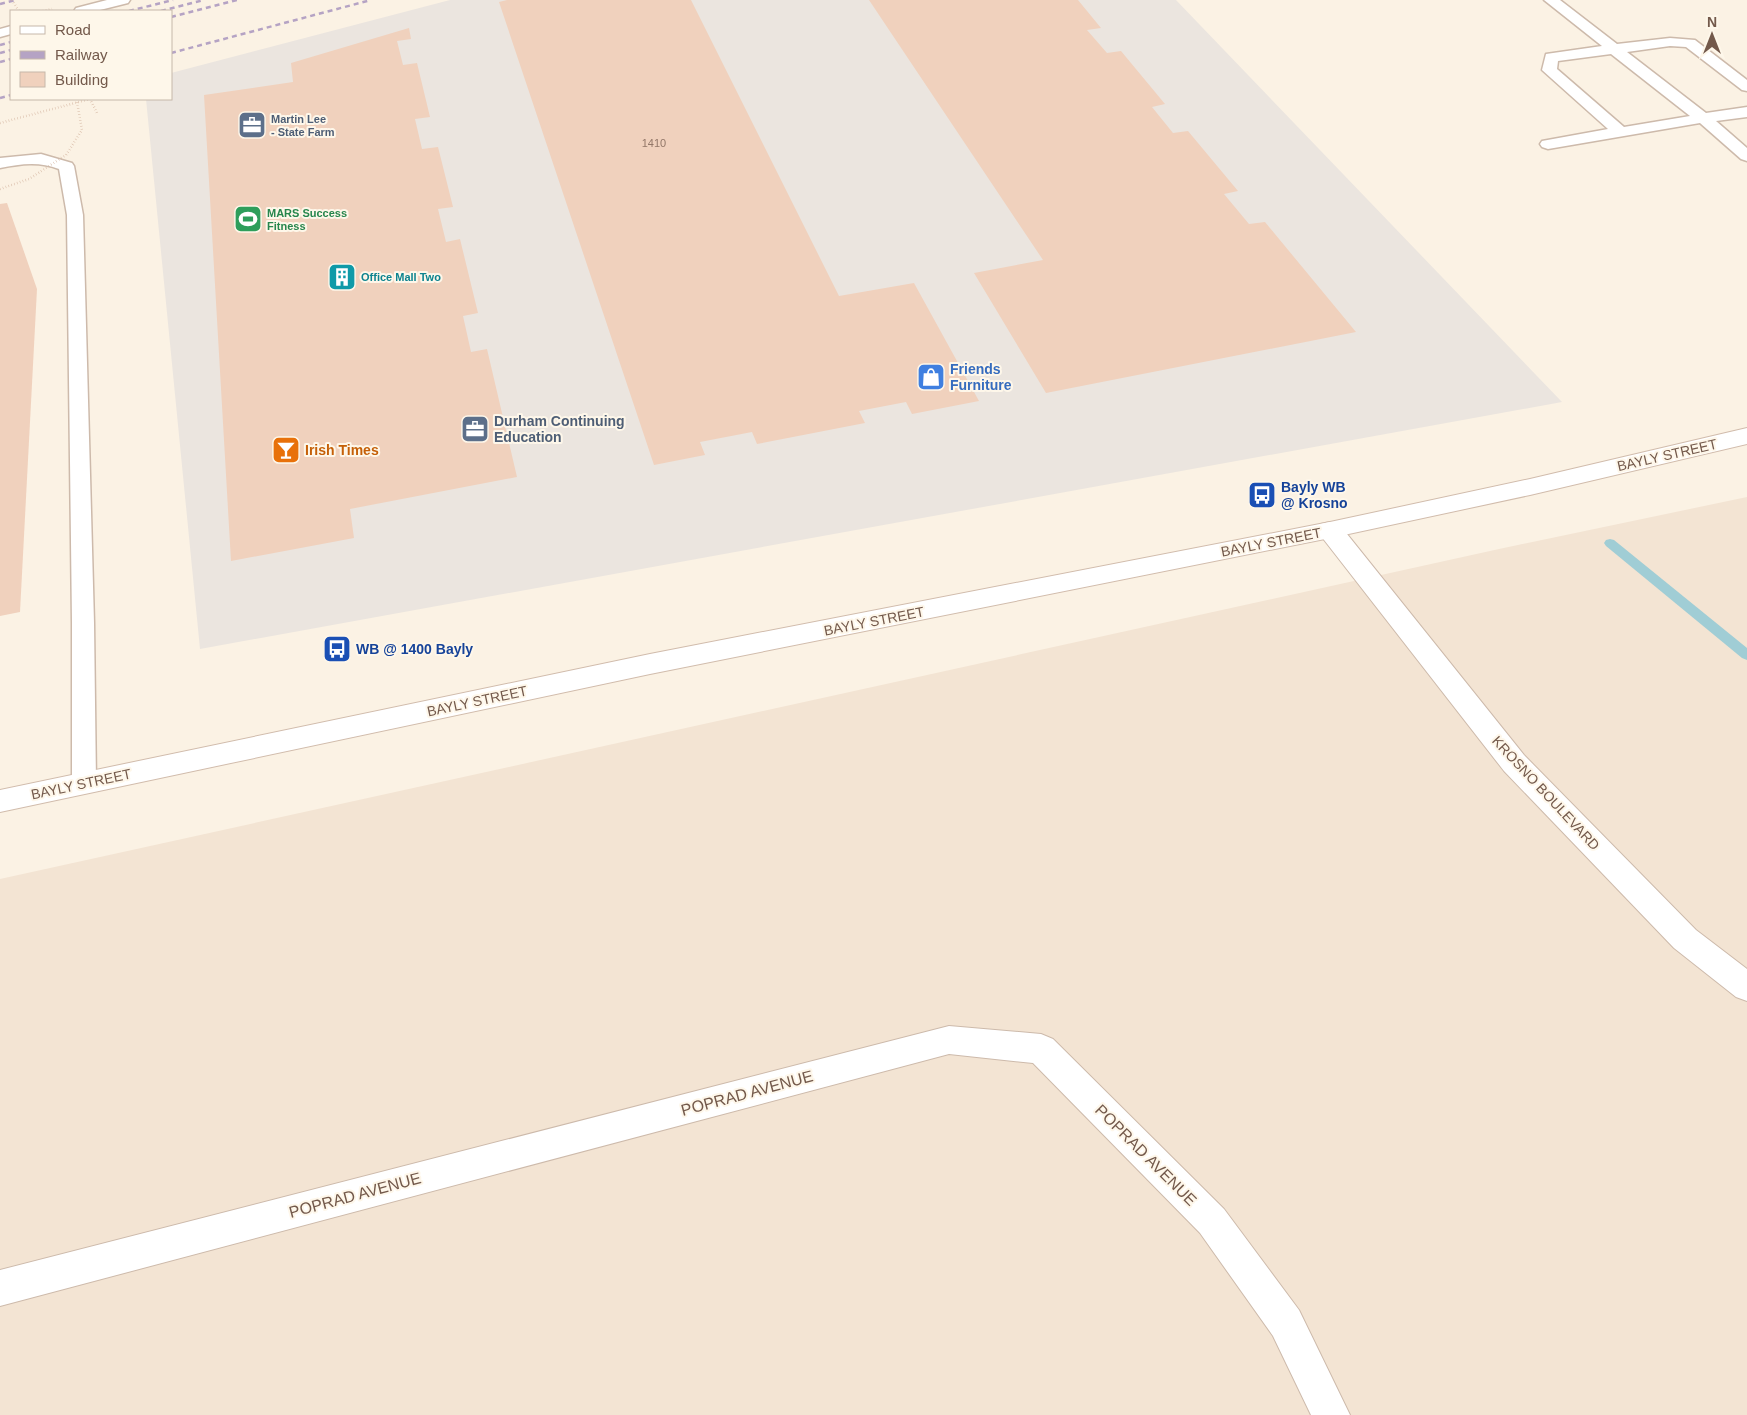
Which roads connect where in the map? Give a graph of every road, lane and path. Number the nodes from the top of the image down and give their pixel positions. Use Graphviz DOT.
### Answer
graph roads {
  1 [pos="123,0"];
  2 [pos="1551,0"];
  3 [pos="85,10"];
  4 [pos="1611,49"];
  5 [pos="1747,87"];
  6 [pos="86,100"];
  7 [pos="90,100"];
  8 [pos="77,102"];
  9 [pos="1747,112"];
  10 [pos="97,113"];
  11 [pos="1600,113"];
  12 [pos="1580,117"];
  13 [pos="1702,118"];
  14 [pos="0,124"];
  15 [pos="1621,132"];
  16 [pos="1548,144"];
  17 [pos="1747,156"];
  18 [pos="0,163"];
  19 [pos="0,189"];
  20 [pos="1747,436"];
  21 [pos="1330,530"];
  22 [pos="84,783"];
  23 [pos="0,801"];
  24 [pos="1747,987"];
  25 [pos="0,1288"];
  26 [pos="1331,1415"];
  1 -- 3 [label="lane"];
  2 -- 4 [label="lane"];
  4 -- 5 [label="lane"];
  4 -- 11 [label="lane"];
  4 -- 13 [label="lane"];
  6 -- 8 [label="path"];
  7 -- 10 [label="path"];
  8 -- 14 [label="path"];
  8 -- 19 [label="path, bridge"];
  9 -- 13 [label="lane"];
  11 -- 12 [label="lane"];
  11 -- 15 [label="lane"];
  13 -- 15 [label="lane"];
  13 -- 17 [label="lane"];
  15 -- 16 [label="lane"];
  18 -- 22 [label="lane"];
  20 -- 21 [label="main road, BAYLY STREET"];
  21 -- 22 [label="main road, BAYLY STREET"];
  21 -- 24 [label="main road, KROSNO BOULEVARD"];
  22 -- 23 [label="main road, BAYLY STREET"];
  25 -- 26 [label="main road, POPRAD AVENUE"];
}
